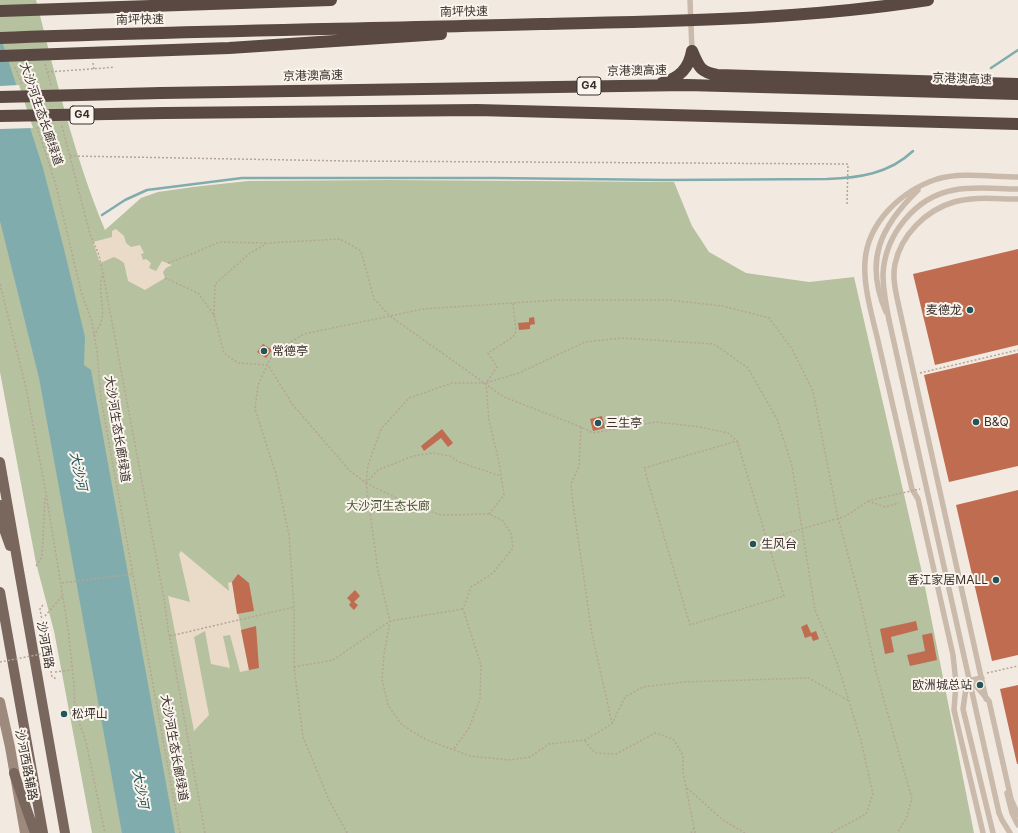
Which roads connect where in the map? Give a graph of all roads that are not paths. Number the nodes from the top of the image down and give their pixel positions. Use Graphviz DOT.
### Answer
graph roads {
  1 [pos="331,0"];
  2 [pos="690,0"];
  3 [pos="928,0"];
  4 [pos="0,11"];
  5 [pos="660,21"];
  6 [pos="0,38"];
  7 [pos="692,51"];
  8 [pos="0,56"];
  9 [pos="656,84"];
  10 [pos="1018,84"];
  11 [pos="1018,94"];
  12 [pos="0,97"];
  13 [pos="0,116"];
  14 [pos="1018,124"];
  15 [pos="1018,177"];
  16 [pos="924,184"];
  17 [pos="1018,189"];
  18 [pos="1018,199"];
  19 [pos="889,320"];
  20 [pos="0,462"];
  21 [pos="0,505"];
  22 [pos="18,566"];
  23 [pos="0,592"];
  24 [pos="981,676"];
  25 [pos="968,677"];
  26 [pos="956,683"];
  27 [pos="0,702"];
  28 [pos="0,737"];
  29 [pos="10,747"];
  30 [pos="14,773"];
  31 [pos="1018,815"];
  32 [pos="1018,825"];
  33 [pos="25,833"];
  34 [pos="35,833"];
  35 [pos="43,833"];
  36 [pos="65,833"];
  37 [pos="983,833"];
  38 [pos="993,833"];
  39 [pos="1010,833"];
  1 -- 4 [label="highway, 南坪快速, bridge"];
  2 -- 7 [label="lane"];
  3 -- 5 [label="highway, 南坪快速, bridge"];
  5 -- 6 [label="highway, 南坪快速, bridge"];
  5 -- 8 [label="highway, bridge"];
  7 -- 9 [label="highway"];
  7 -- 10 [label="highway"];
  9 -- 11 [label="highway, 京港澳高速 / G4"];
  9 -- 12 [label="highway, 京港澳高速 / G4, bridge"];
  13 -- 14 [label="highway, G4, bridge"];
  15 -- 16 [label="lane"];
  16 -- 19 [label="lane"];
  16 -- 26 [label="lane"];
  17 -- 19 [label="lane"];
  18 -- 24 [label="lane"];
  19 -- 25 [label="lane, bridge"];
  20 -- 22 [label="main road, 沙河西路"];
  21 -- 22 [label="main road"];
  22 -- 36 [label="main road, 沙河西路"];
  23 -- 35 [label="main road"];
  24 -- 26 [label="lane"];
  24 -- 32 [label="lane"];
  25 -- 31 [label="lane, bridge"];
  25 -- 38 [label="lane, bridge"];
  25 -- 39 [label="lane, bridge"];
  26 -- 37 [label="lane"];
  27 -- 29 [label="main road, 沙河西路辅路"];
  28 -- 29 [label="main road"];
  29 -- 30 [label="main road, 沙河西路辅路"];
  30 -- 33 [label="main road, 沙河西路辅路"];
  30 -- 34 [label="main road"];
}
